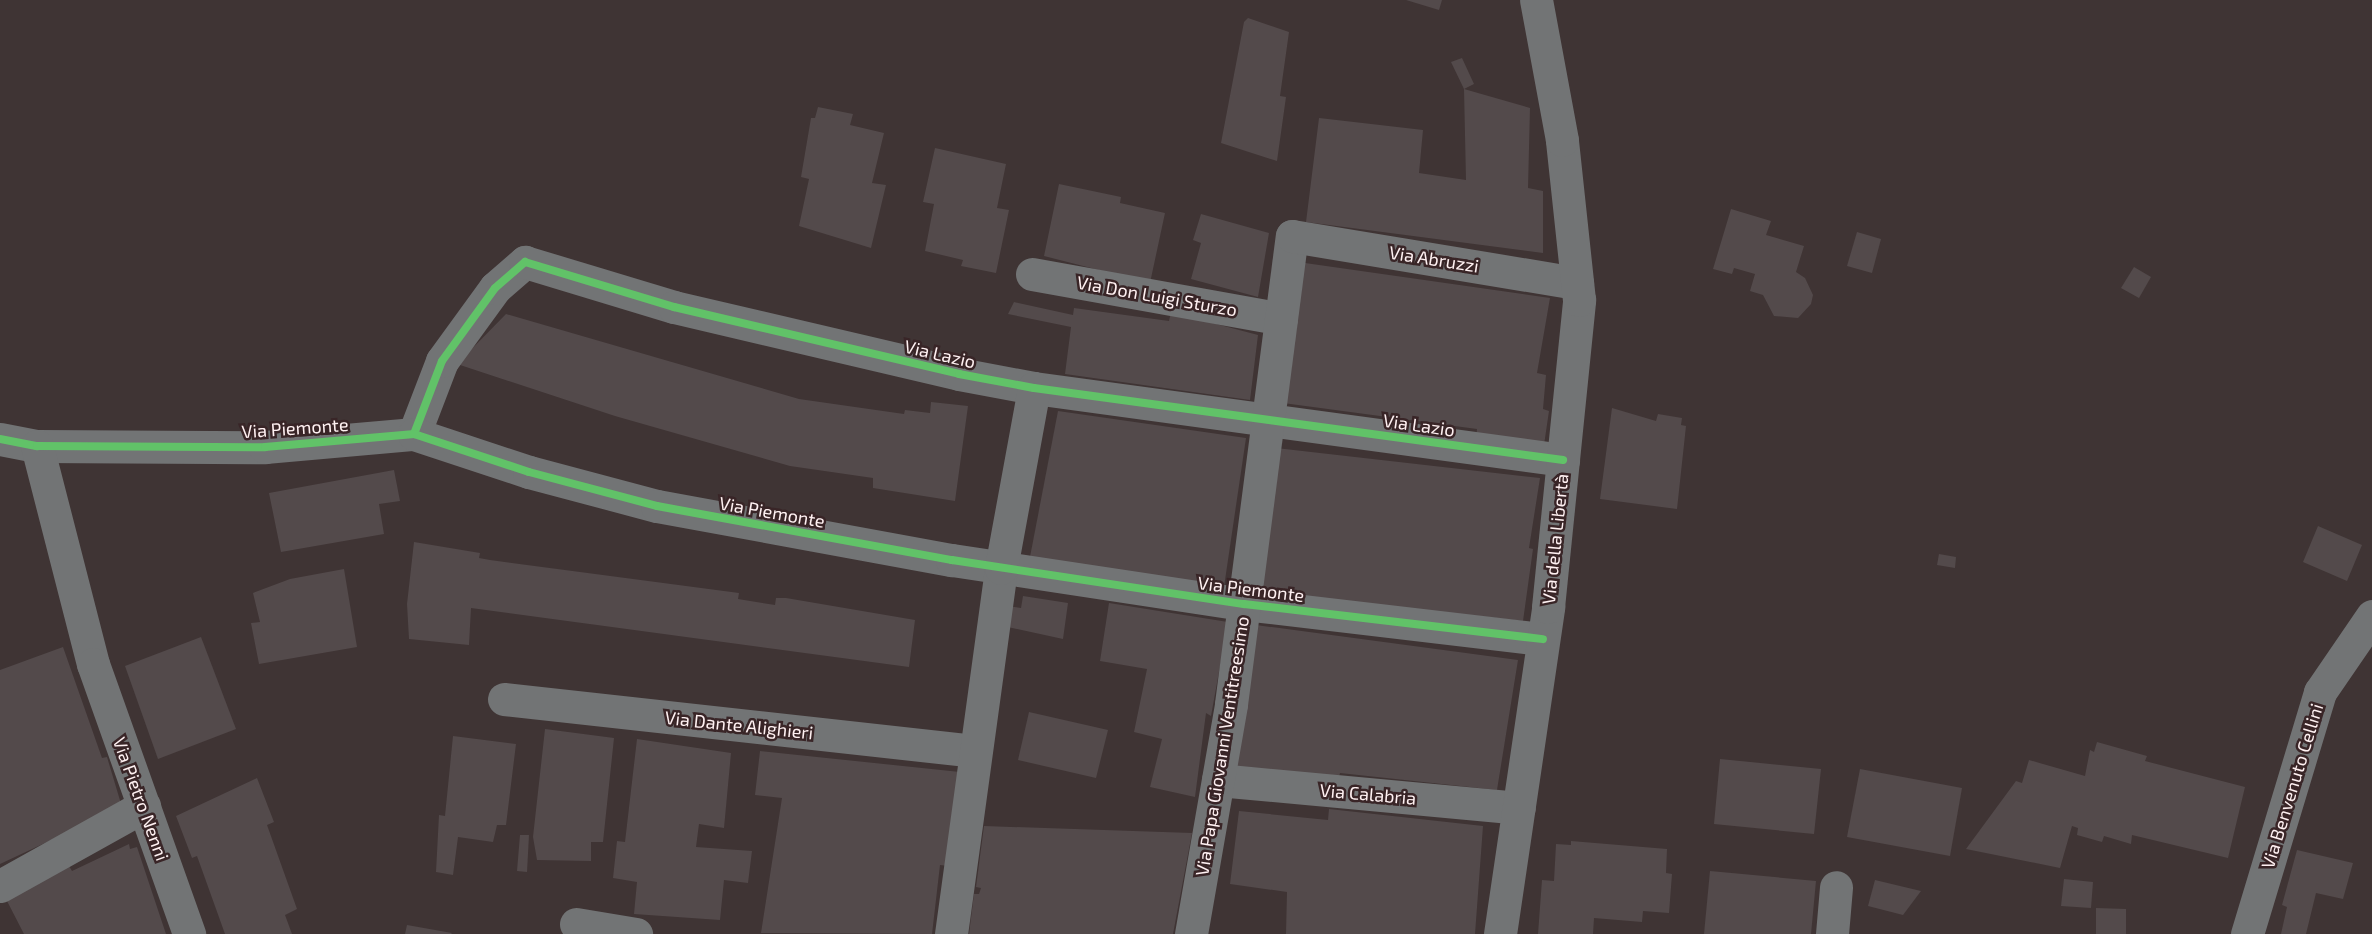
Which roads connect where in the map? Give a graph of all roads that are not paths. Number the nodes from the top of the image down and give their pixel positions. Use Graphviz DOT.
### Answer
graph roads {
  1 [pos="1536,0"];
  2 [pos="1292,236"];
  3 [pos="1032,274"];
  4 [pos="1577,283"];
  5 [pos="1281,319"];
  6 [pos="1034,388"];
  7 [pos="1269,419"];
  8 [pos="414,434"];
  9 [pos="0,439"];
  10 [pos="37,446"];
  11 [pos="1563,460"];
  12 [pos="1001,568"];
  13 [pos="1244,604"];
  14 [pos="2372,616"];
  15 [pos="1543,639"];
  16 [pos="504,699"];
  17 [pos="974,751"];
  18 [pos="1218,780"];
  19 [pos="144,806"];
  20 [pos="1519,808"];
  21 [pos="0,886"];
  22 [pos="1836,887"];
  23 [pos="576,924"];
  24 [pos="189,934"];
  25 [pos="636,934"];
  26 [pos="951,934"];
  27 [pos="1191,934"];
  28 [pos="1500,934"];
  29 [pos="1832,934"];
  30 [pos="2247,934"];
  1 -- 4 [label="street, Via della Libertà"];
  2 -- 4 [label="street, Via Abruzzi"];
  2 -- 5 [label="street, Via Papa Giovanni Ventitreesimo"];
  3 -- 5 [label="street, Via Don Luigi Sturzo"];
  4 -- 11 [label="street, Via della Libertà"];
  5 -- 7 [label="street, Via Papa Giovanni Ventitreesimo"];
  6 -- 7 [label="street, Via Lazio"];
  6 -- 8 [label="street, Via Lazio"];
  6 -- 12 [label="street"];
  7 -- 11 [label="street, Via Lazio"];
  7 -- 13 [label="street, Via Papa Giovanni Ventitreesimo"];
  8 -- 10 [label="street, Via Piemonte"];
  8 -- 12 [label="street, Via Piemonte"];
  9 -- 10 [label="street, Via Piemonte"];
  10 -- 19 [label="street, Via Pietro Nenni"];
  11 -- 15 [label="street, Via della Libertà"];
  12 -- 13 [label="street, Via Piemonte"];
  12 -- 17 [label="street"];
  13 -- 15 [label="street, Via Piemonte"];
  13 -- 18 [label="street, Via Papa Giovanni Ventitreesimo"];
  14 -- 30 [label="street, Via Benvenuto Cellini"];
  15 -- 20 [label="street, Via della Libertà"];
  16 -- 17 [label="street, Via Dante Alighieri"];
  17 -- 26 [label="street"];
  18 -- 20 [label="street, Via Calabria"];
  18 -- 27 [label="street, Via Papa Giovanni Ventitreesimo"];
  19 -- 21 [label="street"];
  19 -- 24 [label="street, Via Pietro Nenni"];
  20 -- 28 [label="street, Via della Libertà"];
  22 -- 29 [label="street"];
  23 -- 25 [label="street"];
}
